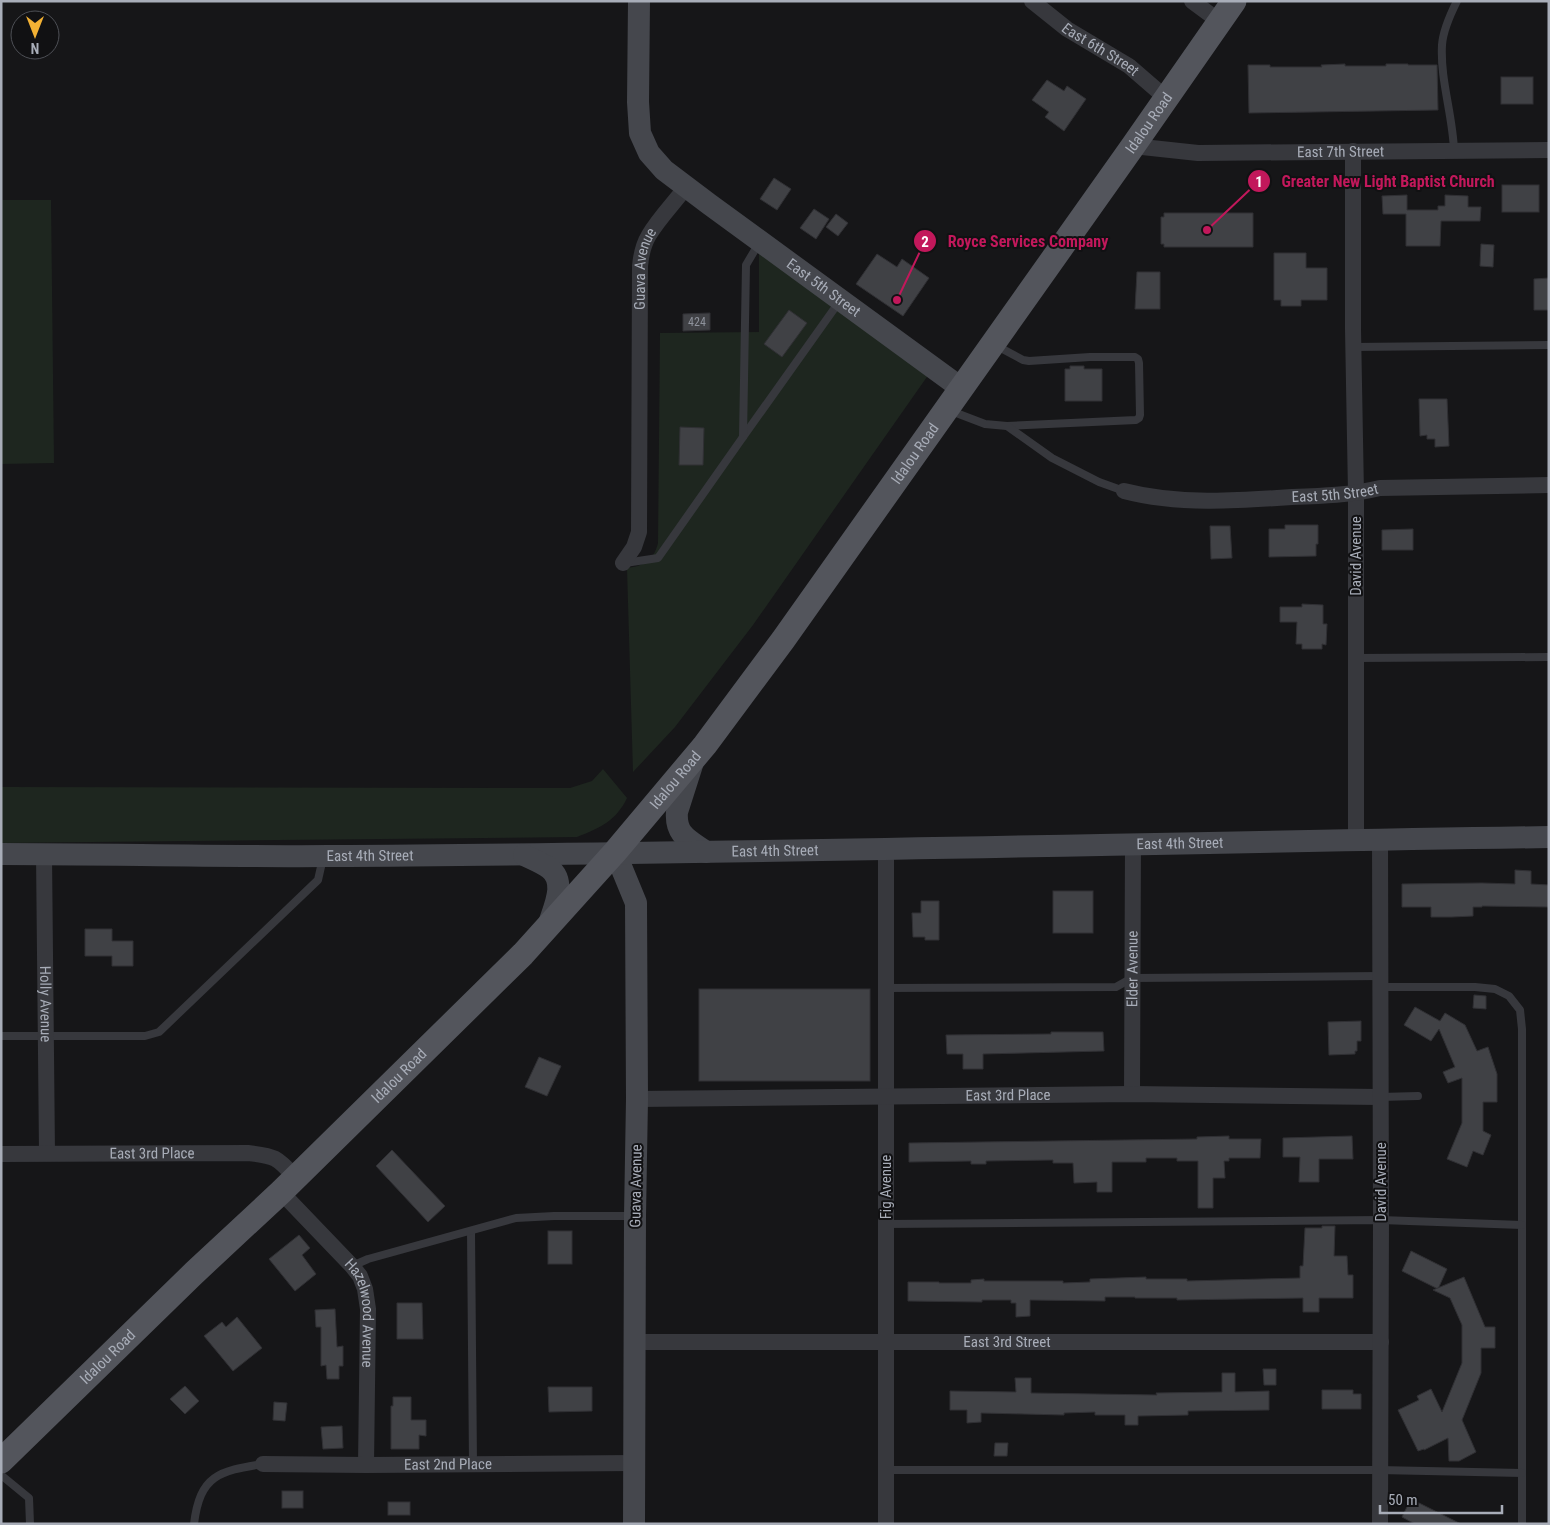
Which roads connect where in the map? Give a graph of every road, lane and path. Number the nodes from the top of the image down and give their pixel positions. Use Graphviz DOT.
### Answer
graph roads {
  1 [pos="639,1"];
  2 [pos="1032,1"];
  3 [pos="1192,1"];
  4 [pos="1234,1"];
  5 [pos="1457,1"];
  6 [pos="1219,22"];
  7 [pos="1166,98"];
  8 [pos="1133,146"];
  9 [pos="1549,150"];
  10 [pos="1352,151"];
  11 [pos="1454,151"];
  12 [pos="686,187"];
  13 [pos="760,242"];
  14 [pos="840,300"];
  15 [pos="992,344"];
  16 [pos="1549,345"];
  17 [pos="1353,347"];
  18 [pos="961,388"];
  19 [pos="946,410"];
  20 [pos="1007,426"];
  21 [pos="743,437"];
  22 [pos="1549,485"];
  23 [pos="1124,491"];
  24 [pos="1356,494"];
  25 [pos="623,563"];
  26 [pos="1549,657"];
  27 [pos="1356,658"];
  28 [pos="694,758"];
  29 [pos="1549,837"];
  30 [pos="1356,840"];
  31 [pos="1380,840"];
  32 [pos="1132,843"];
  33 [pos="886,850"];
  34 [pos="614,852"];
  35 [pos="706,852"];
  36 [pos="1,854"];
  37 [pos="44,854"];
  38 [pos="524,854"];
  39 [pos="324,856"];
  40 [pos="548,927"];
  41 [pos="1132,978"];
  42 [pos="1381,981"];
  43 [pos="886,988"];
  44 [pos="1,1036"];
  45 [pos="45,1036"];
  46 [pos="1132,1094"];
  47 [pos="1418,1096"];
  48 [pos="886,1097"];
  49 [pos="1380,1097"];
  50 [pos="637,1099"];
  51 [pos="46,1153"];
  52 [pos="1,1154"];
  53 [pos="288,1185"];
  54 [pos="635,1216"];
  55 [pos="1381,1220"];
  56 [pos="886,1224"];
  57 [pos="1522,1225"];
  58 [pos="471,1231"];
  59 [pos="352,1266"];
  60 [pos="635,1342"];
  61 [pos="886,1342"];
  62 [pos="1381,1342"];
  63 [pos="1,1461"];
  64 [pos="634,1463"];
  65 [pos="263,1464"];
  66 [pos="473,1464"];
  67 [pos="366,1465"];
  68 [pos="886,1470"];
  69 [pos="1379,1470"];
  70 [pos="1522,1473"];
  71 [pos="1,1474"];
  72 [pos="30,1524"];
  73 [pos="194,1524"];
  74 [pos="634,1524"];
  75 [pos="886,1524"];
  76 [pos="1380,1524"];
  77 [pos="1522,1524"];
  1 -- 12 [label="street"];
  2 -- 7 [label="street, East 6th Street"];
  3 -- 6 [label="street"];
  4 -- 6 [label="main road, Idalou Road"];
  5 -- 11 [label="lane"];
  6 -- 7 [label="main road, Idalou Road"];
  7 -- 8 [label="main road, Idalou Road"];
  8 -- 10 [label="street, East 7th Street"];
  8 -- 15 [label="main road, Idalou Road"];
  9 -- 11 [label="street, East 7th Street"];
  10 -- 11 [label="street, East 7th Street"];
  10 -- 17 [label="street, David Avenue"];
  12 -- 13 [label="street, East 5th Street"];
  12 -- 25 [label="street, Guava Avenue"];
  13 -- 14 [label="street, East 5th Street"];
  13 -- 21 [label="lane"];
  14 -- 18 [label="street, East 5th Street"];
  14 -- 21 [label="lane"];
  15 -- 18 [label="main road, Idalou Road"];
  15 -- 20 [label="lane"];
  16 -- 17 [label="lane"];
  17 -- 24 [label="street, David Avenue"];
  18 -- 19 [label="main road, Idalou Road"];
  19 -- 20 [label="lane"];
  19 -- 28 [label="main road, Idalou Road"];
  20 -- 23 [label="lane"];
  21 -- 25 [label="lane"];
  22 -- 24 [label="street, East 5th Street"];
  23 -- 24 [label="street, East 5th Street"];
  24 -- 27 [label="street, David Avenue"];
  26 -- 27 [label="lane"];
  27 -- 30 [label="street, David Avenue"];
  28 -- 34 [label="main road, Idalou Road"];
  28 -- 35 [label="street"];
  29 -- 31 [label="street, East 4th Street"];
  30 -- 31 [label="street, East 4th Street"];
  30 -- 32 [label="street, East 4th Street"];
  31 -- 42 [label="street, David Avenue"];
  32 -- 33 [label="street, East 4th Street"];
  32 -- 41 [label="street, Elder Avenue"];
  33 -- 35 [label="street, East 4th Street"];
  33 -- 43 [label="street, Fig Avenue"];
  34 -- 35 [label="street, East 4th Street"];
  34 -- 38 [label="street, East 4th Street"];
  34 -- 40 [label="main road, Idalou Road"];
  34 -- 50 [label="street, Guava Avenue"];
  36 -- 37 [label="street, East 4th Street"];
  37 -- 39 [label="street, East 4th Street"];
  37 -- 45 [label="street, Holly Avenue"];
  38 -- 39 [label="street, East 4th Street"];
  38 -- 40 [label="street"];
  39 -- 45 [label="lane"];
  40 -- 53 [label="main road, Idalou Road"];
  41 -- 42 [label="lane"];
  41 -- 43 [label="lane"];
  41 -- 46 [label="street, Elder Avenue"];
  42 -- 49 [label="street, David Avenue"];
  42 -- 57 [label="lane"];
  43 -- 48 [label="street, Fig Avenue"];
  44 -- 45 [label="lane"];
  45 -- 51 [label="street, Holly Avenue"];
  46 -- 48 [label="street, East 3rd Place"];
  46 -- 49 [label="street, East 3rd Place"];
  47 -- 49 [label="lane"];
  48 -- 50 [label="street, East 3rd Place"];
  48 -- 56 [label="street, Fig Avenue"];
  49 -- 55 [label="street, David Avenue"];
  50 -- 54 [label="street, Guava Avenue"];
  51 -- 52 [label="street, East 3rd Place"];
  51 -- 53 [label="street, East 3rd Place"];
  53 -- 59 [label="street, Hazelwood Avenue"];
  53 -- 63 [label="main road, Idalou Road"];
  54 -- 58 [label="lane"];
  54 -- 60 [label="street, Guava Avenue"];
  55 -- 56 [label="lane"];
  55 -- 57 [label="lane"];
  55 -- 62 [label="street, David Avenue"];
  56 -- 61 [label="street, Fig Avenue"];
  57 -- 70 [label="lane"];
  58 -- 59 [label="lane"];
  58 -- 66 [label="lane"];
  59 -- 67 [label="street, Hazelwood Avenue"];
  60 -- 61 [label="street, East 3rd Street"];
  60 -- 64 [label="street, Guava Avenue"];
  61 -- 62 [label="street, East 3rd Street"];
  61 -- 68 [label="street, Fig Avenue"];
  62 -- 69 [label="street, David Avenue"];
  64 -- 66 [label="street, East 2nd Place"];
  64 -- 74 [label="street, Guava Avenue"];
  65 -- 67 [label="street, East 2nd Place"];
  65 -- 73 [label="lane"];
  66 -- 67 [label="street, East 2nd Place"];
  68 -- 69 [label="lane"];
  68 -- 75 [label="street, Fig Avenue"];
  69 -- 70 [label="lane"];
  69 -- 76 [label="street, David Avenue"];
  70 -- 77 [label="lane"];
  71 -- 72 [label="lane"];
}
